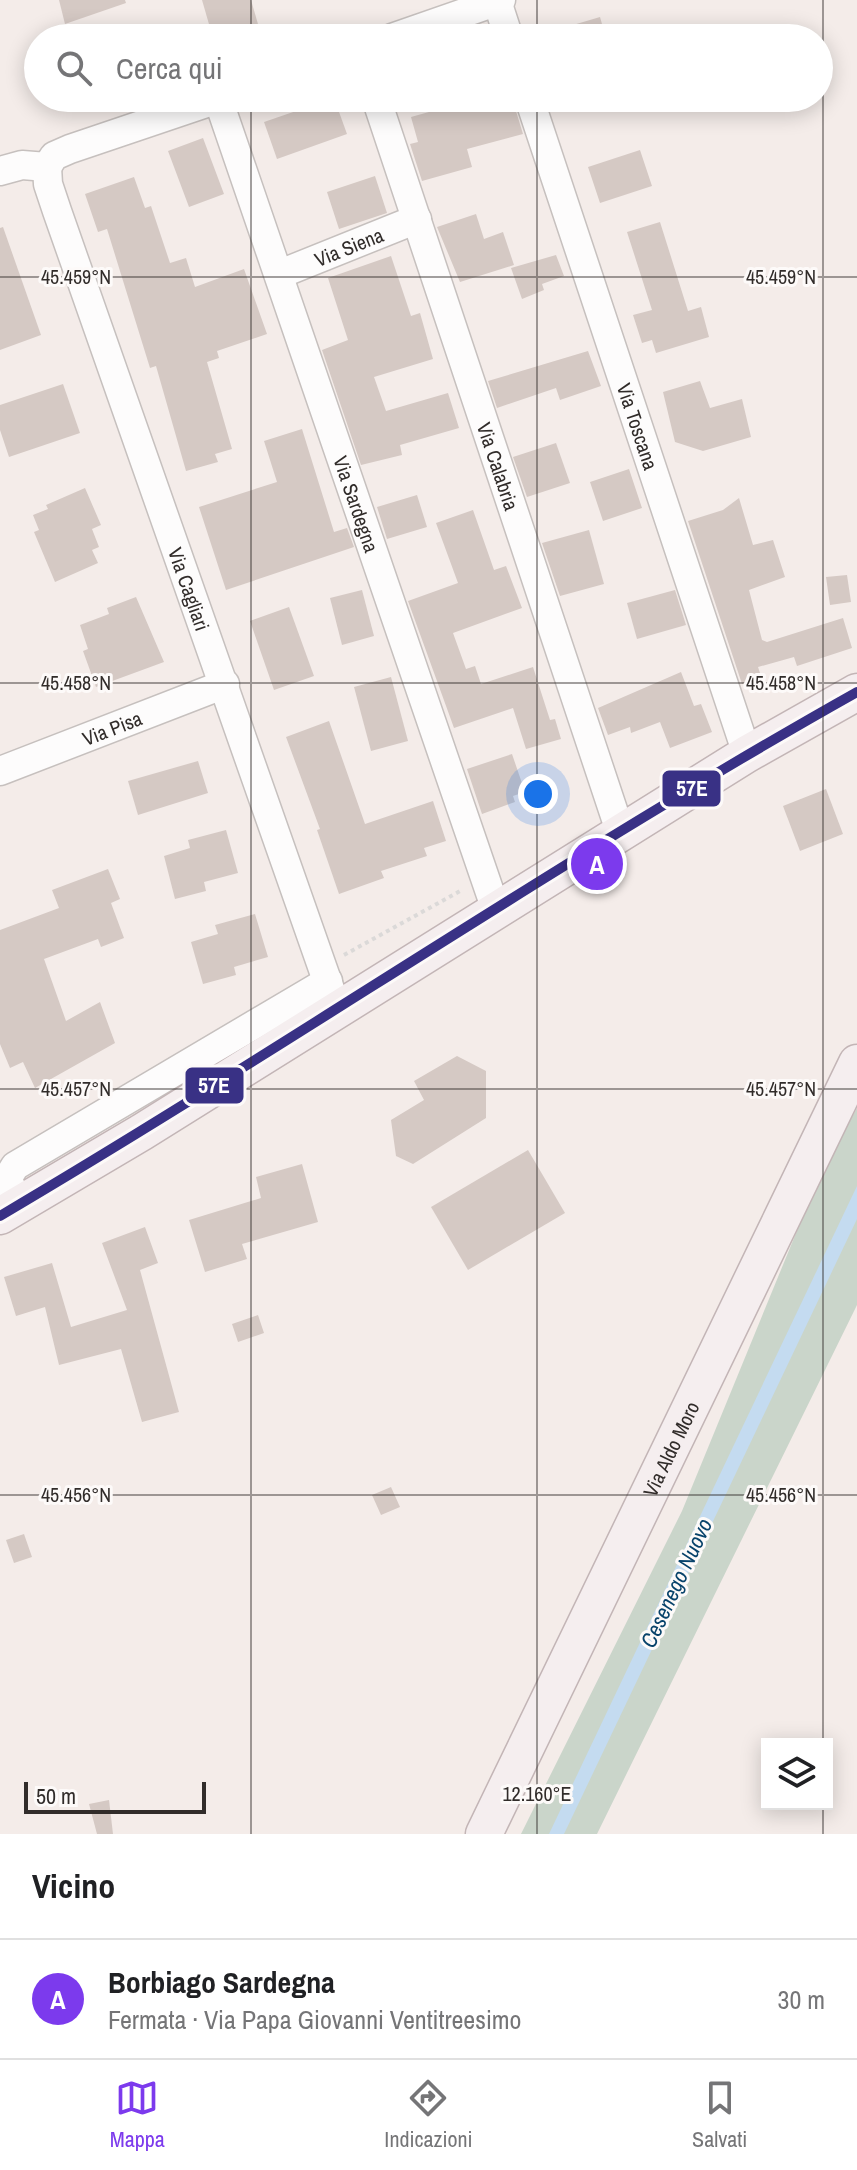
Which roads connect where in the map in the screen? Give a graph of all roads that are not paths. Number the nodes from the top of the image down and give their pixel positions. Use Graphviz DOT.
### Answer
graph roads {
  1 [pos="499,1"];
  2 [pos="432,24"];
  3 [pos="505,24"];
  4 [pos="179,112"];
  5 [pos="225,112"];
  6 [pos="381,112"];
  7 [pos="534,112"];
  8 [pos="47,167"];
  9 [pos="0,171"];
  10 [pos="417,219"];
  11 [pos="280,274"];
  12 [pos="225,684"];
  13 [pos="857,692"];
  14 [pos="747,754"];
  15 [pos="0,771"];
  16 [pos="621,834"];
  17 [pos="491,893"];
  18 [pos="329,986"];
  19 [pos="857,1063"];
  20 [pos="10,1210"];
  21 [pos="484,1834"];
  1 -- 2 [label="street"];
  1 -- 3 [label="street"];
  4 -- 8 [label="street"];
  5 -- 11 [label="street, Via Sardegna"];
  6 -- 10 [label="street, Via Calabria"];
  7 -- 14 [label="street, Via Toscana"];
  8 -- 9 [label="street"];
  8 -- 12 [label="street, Via Cagliari"];
  10 -- 11 [label="street, Via Siena"];
  10 -- 16 [label="street, Via Calabria"];
  11 -- 17 [label="street, Via Sardegna"];
  12 -- 15 [label="street, Via Pisa"];
  12 -- 18 [label="street, Via Cagliari"];
  13 -- 14 [label="main road"];
  14 -- 16 [label="main road"];
  16 -- 17 [label="main road"];
  17 -- 18 [label="main road"];
  18 -- 20 [label="main road"];
  19 -- 21 [label="main road, Via Aldo Moro"];
}
